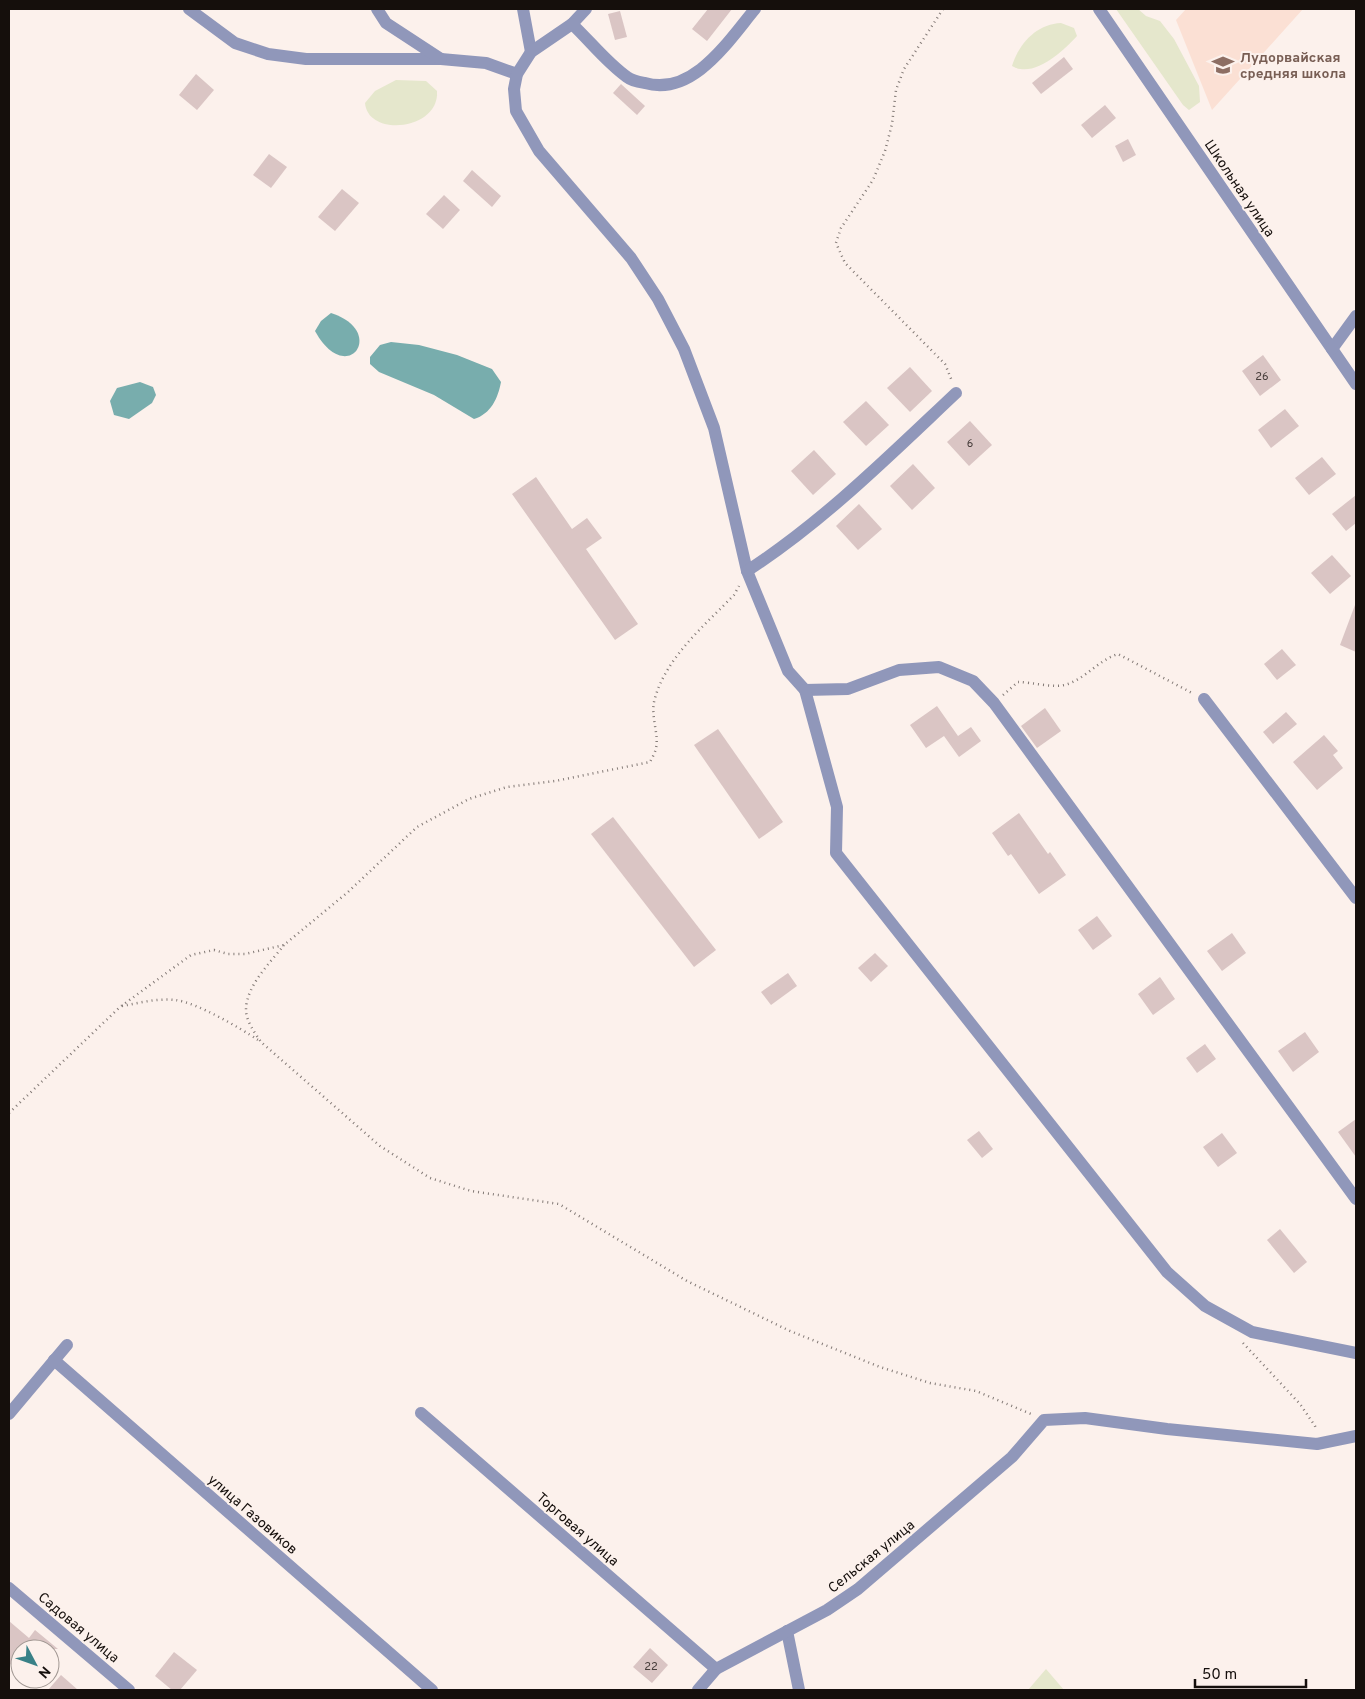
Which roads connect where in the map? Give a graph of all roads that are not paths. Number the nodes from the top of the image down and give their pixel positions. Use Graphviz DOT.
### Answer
graph roads {
  1 [pos="189,9"];
  2 [pos="376,9"];
  3 [pos="523,9"];
  4 [pos="586,9"];
  5 [pos="755,9"];
  6 [pos="1100,9"];
  7 [pos="572,24"];
  8 [pos="531,52"];
  9 [pos="441,59"];
  10 [pos="517,74"];
  11 [pos="1356,316"];
  12 [pos="1332,349"];
  13 [pos="1356,384"];
  14 [pos="956,392"];
  15 [pos="747,571"];
  16 [pos="805,690"];
  17 [pos="1204,699"];
  18 [pos="1356,898"];
  19 [pos="1355,1196"];
  20 [pos="67,1345"];
  21 [pos="1356,1353"];
  22 [pos="54,1360"];
  23 [pos="421,1413"];
  24 [pos="9,1414"];
  25 [pos="1356,1436"];
  26 [pos="9,1588"];
  27 [pos="787,1631"];
  28 [pos="716,1668"];
  29 [pos="130,1690"];
  30 [pos="432,1690"];
  31 [pos="698,1690"];
  32 [pos="799,1690"];
  1 -- 9 [label="street"];
  2 -- 9 [label="street"];
  3 -- 8 [label="street"];
  4 -- 7 [label="street"];
  5 -- 7 [label="street"];
  6 -- 12 [label="street, Школьная улица"];
  7 -- 8 [label="street"];
  8 -- 10 [label="street"];
  9 -- 10 [label="street"];
  10 -- 15 [label="street"];
  11 -- 12 [label="street"];
  12 -- 13 [label="street, Школьная улица"];
  14 -- 15 [label="street"];
  15 -- 16 [label="street"];
  16 -- 19 [label="street"];
  16 -- 21 [label="street"];
  17 -- 18 [label="street"];
  20 -- 22 [label="street"];
  22 -- 24 [label="street"];
  22 -- 30 [label="street, улица Газовиков"];
  23 -- 28 [label="street, Торговая улица"];
  25 -- 27 [label="street, Сельская улица"];
  26 -- 29 [label="street, Садовая улица"];
  27 -- 28 [label="street, Сельская улица"];
  27 -- 32 [label="street"];
  28 -- 31 [label="street, Сельская улица"];
}
